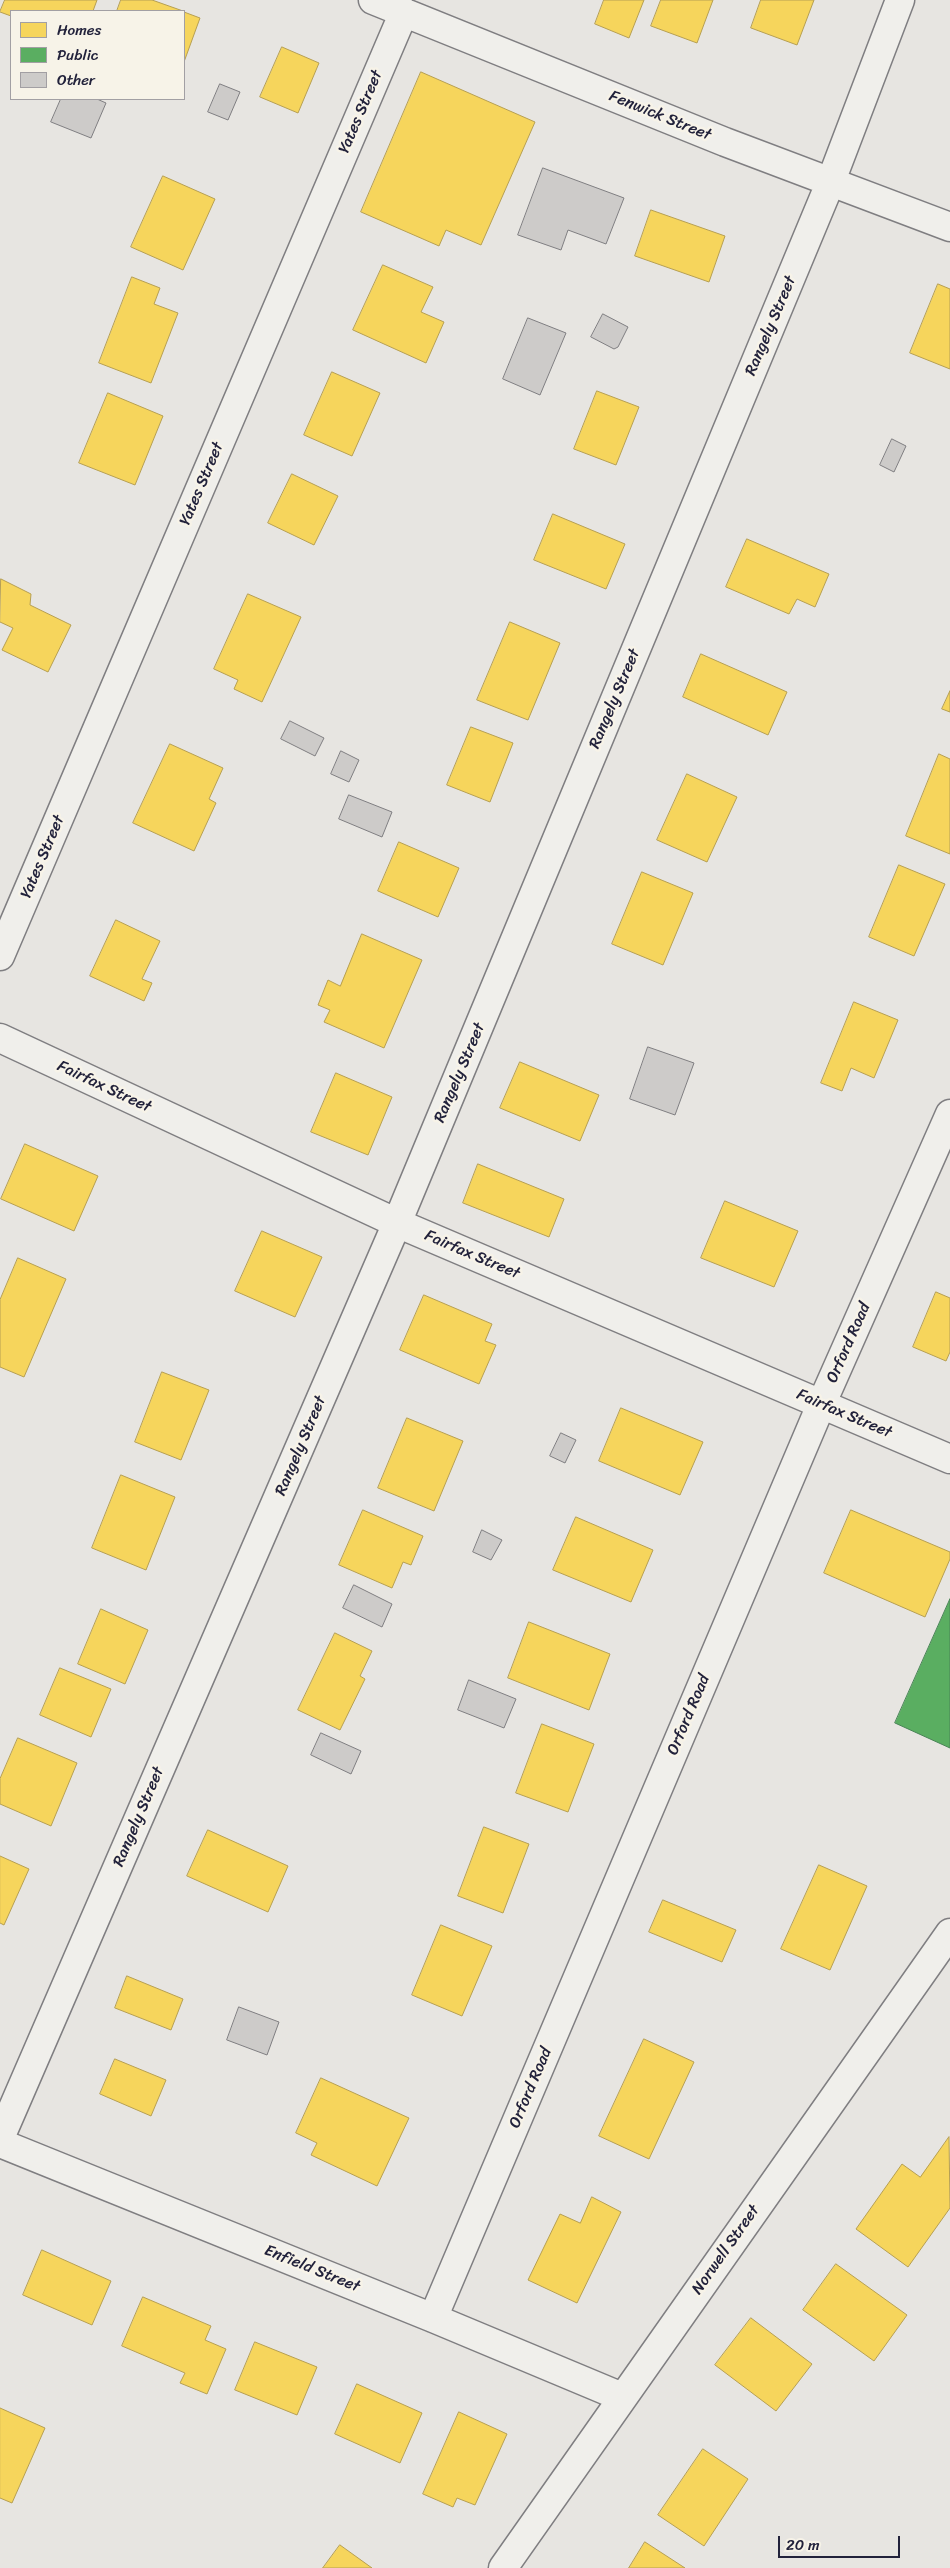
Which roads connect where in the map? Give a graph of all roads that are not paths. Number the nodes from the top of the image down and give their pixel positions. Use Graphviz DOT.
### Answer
graph roads {
  1 [pos="373,0"];
  2 [pos="900,0"];
  3 [pos="404,12"];
  4 [pos="831,181"];
  5 [pos="950,227"];
  6 [pos="0,956"];
  7 [pos="0,1038"];
  8 [pos="950,1114"];
  9 [pos="397,1223"];
  10 [pos="821,1405"];
  11 [pos="950,1459"];
  12 [pos="950,1933"];
  13 [pos="0,2138"];
  14 [pos="0,2143"];
  15 [pos="433,2318"];
  16 [pos="622,2398"];
  17 [pos="503,2568"];
  1 -- 3 [label="street, Fenwick Street"];
  2 -- 4 [label="street, Rangely Street"];
  3 -- 4 [label="street, Fenwick Street"];
  3 -- 6 [label="street, Yates Street"];
  4 -- 5 [label="street, Fenwick Street"];
  4 -- 9 [label="street, Rangely Street"];
  7 -- 9 [label="street, Fairfax Street"];
  8 -- 10 [label="street, Orford Road"];
  9 -- 10 [label="street, Fairfax Street"];
  9 -- 13 [label="street, Rangely Street"];
  10 -- 11 [label="street, Fairfax Street"];
  10 -- 15 [label="street, Orford Road"];
  12 -- 16 [label="street, Norwell Street"];
  14 -- 15 [label="street, Enfield Street"];
  15 -- 16 [label="street, Enfield Street"];
  16 -- 17 [label="street, Norwell Street"];
}
